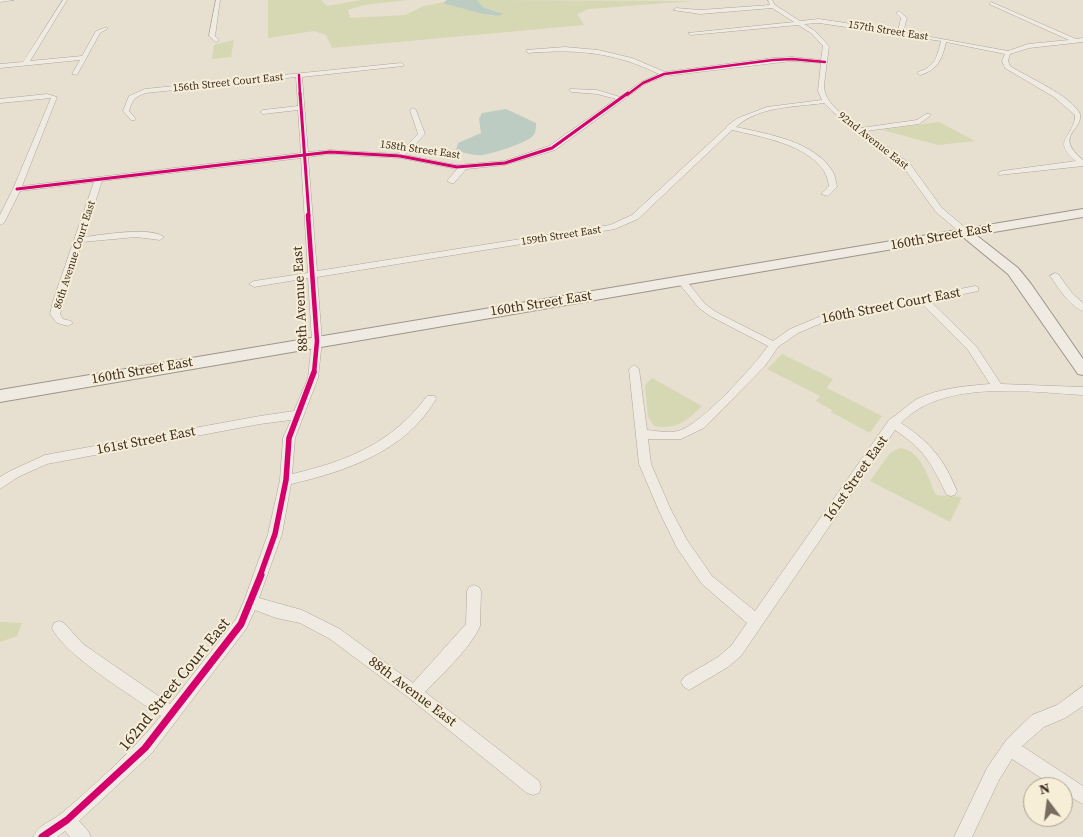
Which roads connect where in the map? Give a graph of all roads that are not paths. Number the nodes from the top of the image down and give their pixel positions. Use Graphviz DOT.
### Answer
graph roads {
  1 [pos="12,0"];
  2 [pos="65,0"];
  3 [pos="218,0"];
  4 [pos="0,1"];
  5 [pos="772,3"];
  6 [pos="991,3"];
  7 [pos="676,10"];
  8 [pos="899,13"];
  9 [pos="798,22"];
  10 [pos="105,28"];
  11 [pos="900,32"];
  12 [pos="691,33"];
  13 [pos="216,40"];
  14 [pos="944,40"];
  15 [pos="1075,40"];
  16 [pos="1083,40"];
  17 [pos="528,51"];
  18 [pos="1008,53"];
  19 [pos="83,58"];
  20 [pos="825,62"];
  21 [pos="25,64"];
  22 [pos="401,65"];
  23 [pos="0,66"];
  24 [pos="920,72"];
  25 [pos="75,74"];
  26 [pos="664,74"];
  27 [pos="299,76"];
  28 [pos="572,90"];
  29 [pos="621,99"];
  30 [pos="0,100"];
  31 [pos="826,101"];
  32 [pos="301,108"];
  33 [pos="413,110"];
  34 [pos="263,112"];
  35 [pos="928,115"];
  36 [pos="133,118"];
  37 [pos="730,127"];
  38 [pos="860,130"];
  39 [pos="1075,130"];
  40 [pos="1083,131"];
  41 [pos="304,154"];
  42 [pos="400,156"];
  43 [pos="1082,163"];
  44 [pos="464,167"];
  45 [pos="1002,173"];
  46 [pos="100,179"];
  47 [pos="451,181"];
  48 [pos="17,189"];
  49 [pos="825,194"];
  50 [pos="1083,213"];
  51 [pos="0,223"];
  52 [pos="966,233"];
  53 [pos="160,237"];
  54 [pos="80,240"];
  55 [pos="311,275"];
  56 [pos="1056,276"];
  57 [pos="682,281"];
  58 [pos="254,284"];
  59 [pos="975,289"];
  60 [pos="924,300"];
  61 [pos="1083,308"];
  62 [pos="68,323"];
  63 [pos="317,341"];
  64 [pos="774,345"];
  65 [pos="634,369"];
  66 [pos="1083,370"];
  67 [pos="998,388"];
  68 [pos="1083,391"];
  69 [pos="0,396"];
  70 [pos="431,399"];
  71 [pos="298,415"];
  72 [pos="893,423"];
  73 [pos="641,434"];
  74 [pos="286,480"];
  75 [pos="0,484"];
  76 [pos="951,491"];
  77 [pos="474,591"];
  78 [pos="251,602"];
  79 [pos="756,622"];
  80 [pos="59,628"];
  81 [pos="689,682"];
  82 [pos="414,693"];
  83 [pos="1083,694"];
  84 [pos="172,714"];
  85 [pos="1011,748"];
  86 [pos="533,787"];
  87 [pos="1083,796"];
  88 [pos="67,820"];
  89 [pos="42,837"];
  90 [pos="82,837"];
  91 [pos="963,837"];
  1 -- 4 [label="street"];
  2 -- 21 [label="street"];
  3 -- 13 [label="street"];
  5 -- 7 [label="street"];
  5 -- 9 [label="street, 92nd Avenue East"];
  6 -- 15 [label="street"];
  8 -- 11 [label="street"];
  9 -- 11 [label="street, 157th Street East"];
  9 -- 12 [label="street, 157th Street East"];
  9 -- 20 [label="street, 92nd Avenue East"];
  10 -- 19 [label="street"];
  11 -- 14 [label="street, 157th Street East"];
  14 -- 18 [label="street, 157th Street East"];
  14 -- 24 [label="street"];
  15 -- 16 [label="street, 157th Street East"];
  15 -- 18 [label="street, 157th Street East"];
  17 -- 26 [label="street"];
  18 -- 39 [label="street"];
  19 -- 21 [label="street"];
  19 -- 25 [label="street"];
  20 -- 26 [label="street, 158th Street East"];
  20 -- 31 [label="street, 92nd Avenue East"];
  21 -- 23 [label="street"];
  22 -- 27 [label="street, 156th Street Court East"];
  26 -- 29 [label="street, 158th Street East"];
  27 -- 32 [label="street, 88th Avenue East"];
  27 -- 36 [label="street, 156th Street Court East"];
  28 -- 29 [label="street"];
  29 -- 44 [label="street, 158th Street East"];
  30 -- 48 [label="street"];
  31 -- 37 [label="street, 159th Street East"];
  31 -- 38 [label="street, 92nd Avenue East"];
  32 -- 34 [label="street"];
  32 -- 41 [label="street, 88th Avenue East"];
  33 -- 42 [label="street"];
  35 -- 38 [label="street"];
  37 -- 49 [label="street"];
  37 -- 55 [label="street, 159th Street East"];
  38 -- 52 [label="street, 92nd Avenue East"];
  39 -- 40 [label="street"];
  39 -- 43 [label="street"];
  41 -- 42 [label="street, 158th Street East"];
  41 -- 46 [label="street, 158th Street East"];
  41 -- 55 [label="street, 88th Avenue East"];
  42 -- 44 [label="street, 158th Street East"];
  43 -- 45 [label="street"];
  44 -- 47 [label="street, 158th Street East"];
  46 -- 48 [label="street, 158th Street East"];
  46 -- 54 [label="street, 86th Avenue Court East"];
  48 -- 51 [label="street"];
  50 -- 52 [label="main road, 160th Street East"];
  52 -- 57 [label="main road, 160th Street East"];
  52 -- 66 [label="main road"];
  53 -- 54 [label="street"];
  54 -- 62 [label="street, 86th Avenue Court East"];
  55 -- 58 [label="street, 159th Street East"];
  55 -- 63 [label="street, 88th Avenue East"];
  56 -- 61 [label="street"];
  57 -- 63 [label="main road, 160th Street East"];
  57 -- 64 [label="street"];
  59 -- 60 [label="street, 160th Street Court East"];
  60 -- 64 [label="street, 160th Street Court East"];
  60 -- 67 [label="street"];
  63 -- 69 [label="main road, 160th Street East"];
  63 -- 71 [label="street, 88th Avenue East"];
  64 -- 73 [label="street, 160th Street Court East"];
  65 -- 73 [label="street"];
  67 -- 68 [label="street, 161st Street East"];
  67 -- 72 [label="street, 161st Street East"];
  70 -- 74 [label="street"];
  71 -- 74 [label="street, 88th Avenue East"];
  71 -- 75 [label="street, 161st Street East"];
  72 -- 76 [label="street"];
  72 -- 79 [label="street, 161st Street East"];
  73 -- 79 [label="street"];
  74 -- 78 [label="street, 88th Avenue East"];
  77 -- 82 [label="street"];
  78 -- 82 [label="street, 88th Avenue East"];
  78 -- 84 [label="street, 162nd Street Court East"];
  79 -- 81 [label="street, 161st Street East"];
  80 -- 84 [label="street"];
  82 -- 86 [label="street, 88th Avenue East"];
  83 -- 85 [label="street"];
  84 -- 88 [label="street, 162nd Street Court East"];
  85 -- 87 [label="street"];
  85 -- 91 [label="street"];
  88 -- 89 [label="street, 162nd Street Court East"];
  88 -- 90 [label="street"];
}
